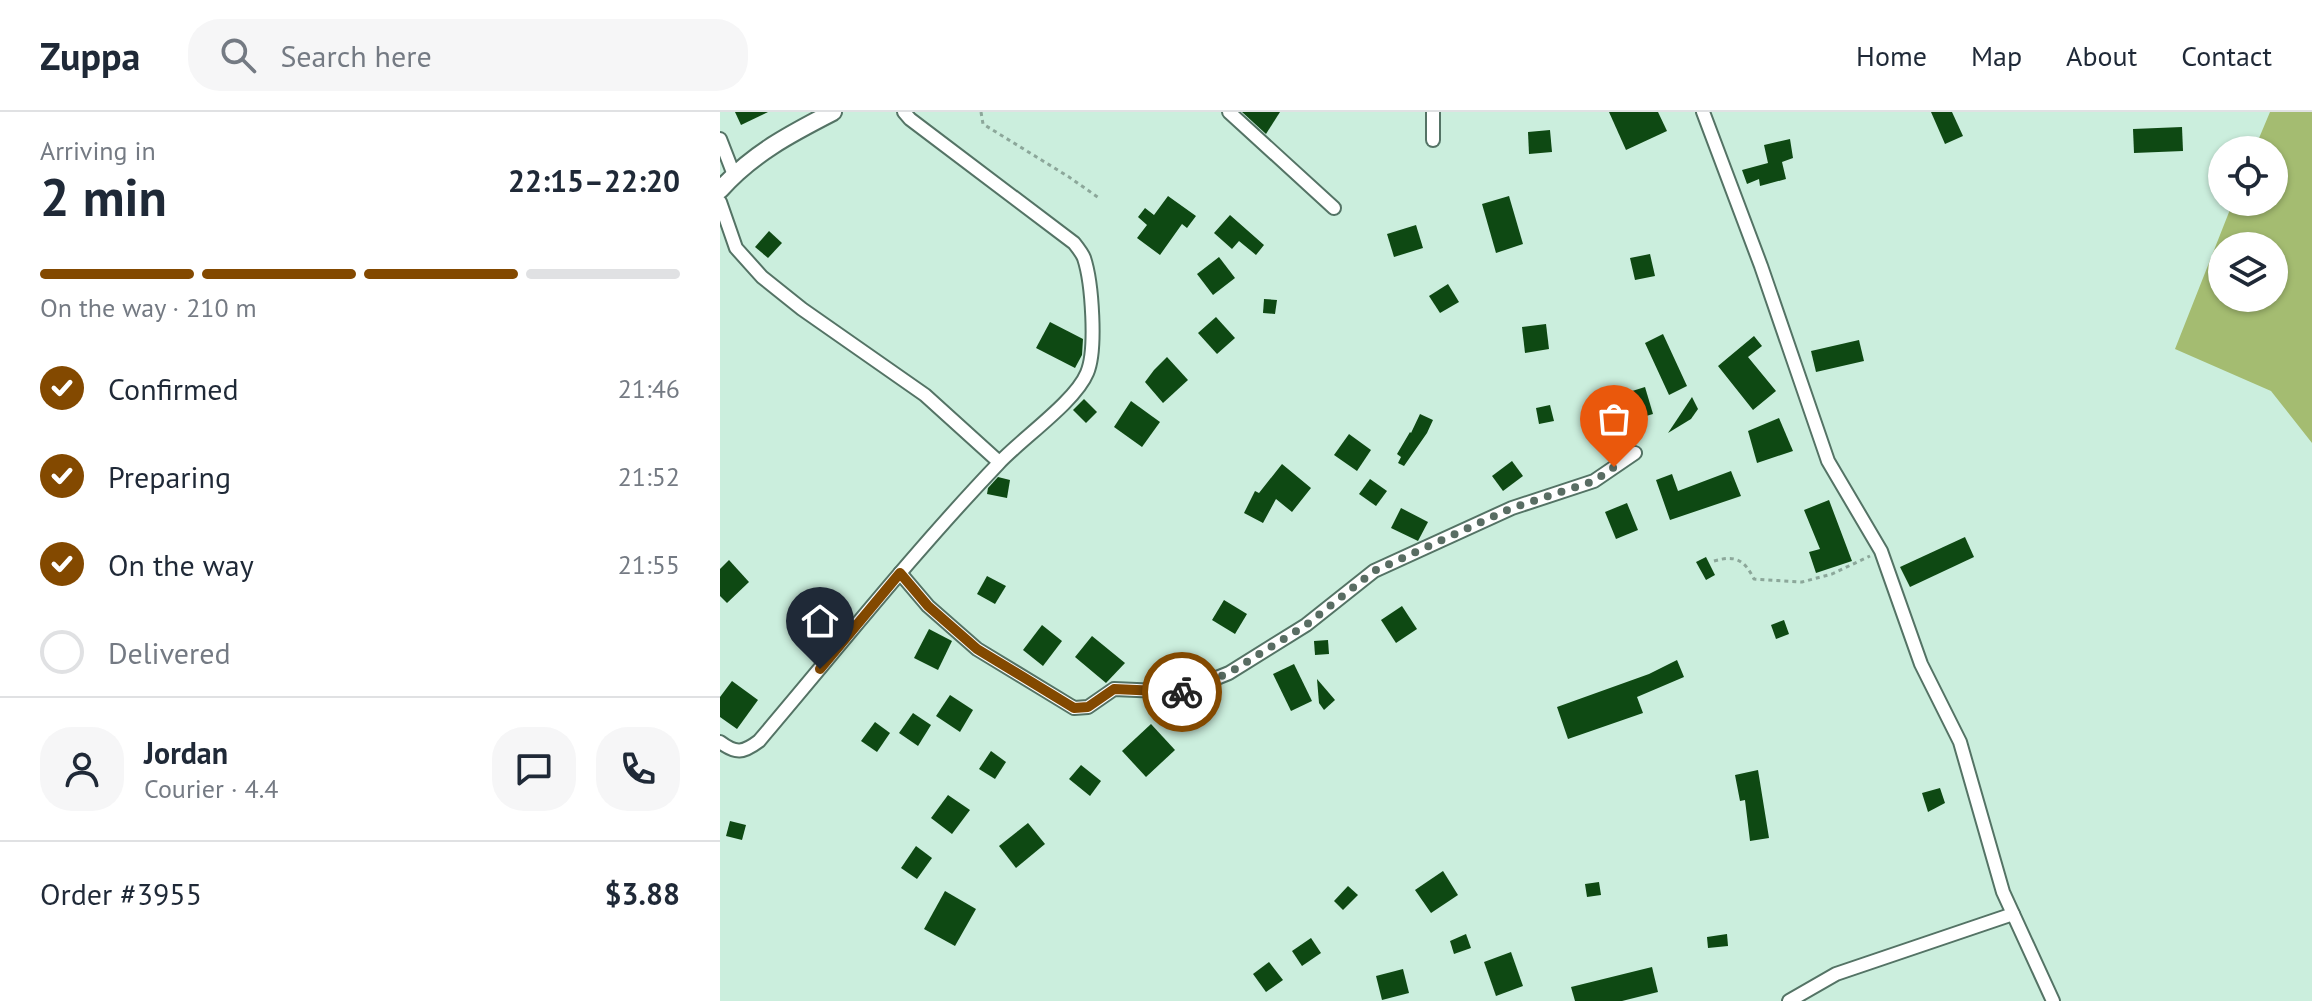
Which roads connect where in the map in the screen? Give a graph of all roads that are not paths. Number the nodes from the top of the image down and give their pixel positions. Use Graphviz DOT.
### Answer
graph roads {
  1 [pos="833,112"];
  2 [pos="904,112"];
  3 [pos="1229,112"];
  4 [pos="1433,112"];
  5 [pos="1703,112"];
  6 [pos="720,139"];
  7 [pos="1433,140"];
  8 [pos="727,173"];
  9 [pos="720,190"];
  10 [pos="720,202"];
  11 [pos="1334,208"];
  12 [pos="1635,453"];
  13 [pos="999,462"];
  14 [pos="900,573"];
  15 [pos="720,742"];
  16 [pos="2013,914"];
  17 [pos="1789,1001"];
  18 [pos="2053,1001"];
  1 -- 8 [label="street"];
  2 -- 13 [label="street"];
  3 -- 11 [label="street"];
  4 -- 7 [label="street"];
  5 -- 16 [label="street"];
  6 -- 8 [label="street"];
  8 -- 9 [label="street"];
  10 -- 13 [label="street"];
  12 -- 14 [label="street"];
  13 -- 14 [label="street"];
  14 -- 15 [label="street"];
  16 -- 17 [label="street"];
  16 -- 18 [label="street"];
}
